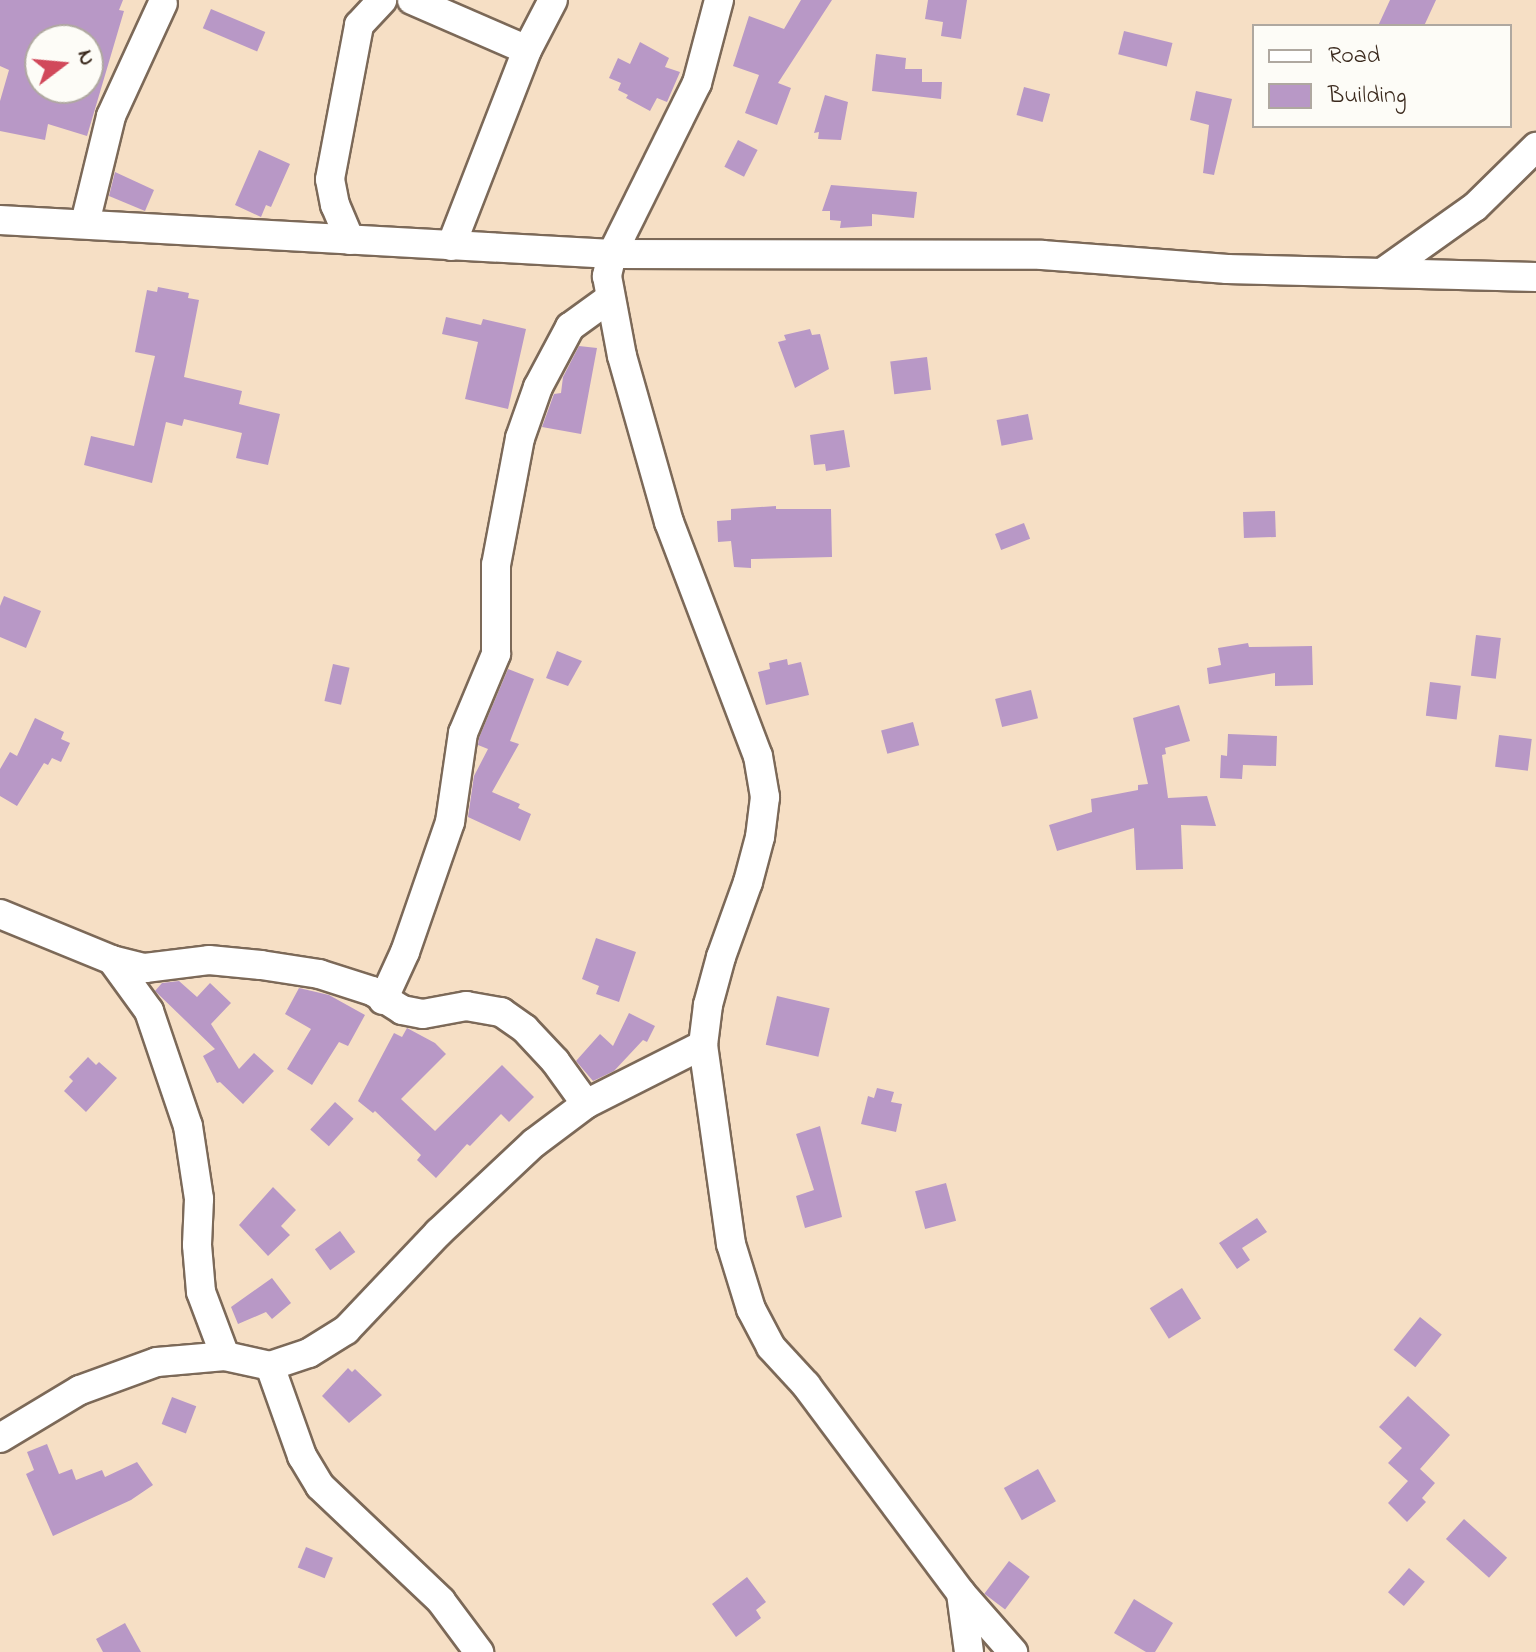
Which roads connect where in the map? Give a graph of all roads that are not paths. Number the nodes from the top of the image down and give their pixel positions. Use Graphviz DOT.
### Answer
graph roads {
  1 [pos="382,0"];
  2 [pos="412,0"];
  3 [pos="553,0"];
  4 [pos="719,0"];
  5 [pos="163,3"];
  6 [pos="527,50"];
  7 [pos="1536,147"];
  8 [pos="0,220"];
  9 [pos="85,223"];
  10 [pos="350,240"];
  11 [pos="451,246"];
  12 [pos="612,254"];
  13 [pos="1382,273"];
  14 [pos="1536,277"];
  15 [pos="610,298"];
  16 [pos="0,914"];
  17 [pos="112,960"];
  18 [pos="383,1000"];
  19 [pos="703,1045"];
  20 [pos="586,1104"];
  21 [pos="225,1356"];
  22 [pos="270,1366"];
  23 [pos="0,1438"];
  24 [pos="961,1593"];
  25 [pos="479,1652"];
  26 [pos="969,1652"];
  27 [pos="1013,1652"];
  1 -- 10 [label="street"];
  2 -- 6 [label="street"];
  3 -- 6 [label="street"];
  4 -- 12 [label="street"];
  5 -- 9 [label="street"];
  6 -- 11 [label="street"];
  7 -- 13 [label="street"];
  8 -- 9 [label="street"];
  9 -- 10 [label="street"];
  10 -- 11 [label="street"];
  11 -- 12 [label="street"];
  12 -- 13 [label="street"];
  12 -- 15 [label="street"];
  13 -- 14 [label="street"];
  15 -- 18 [label="street"];
  15 -- 19 [label="street"];
  16 -- 17 [label="street"];
  17 -- 18 [label="street"];
  17 -- 21 [label="street"];
  18 -- 20 [label="street"];
  19 -- 20 [label="street"];
  19 -- 24 [label="street"];
  20 -- 22 [label="street"];
  21 -- 22 [label="street"];
  21 -- 23 [label="street"];
  22 -- 25 [label="street"];
  24 -- 26 [label="street"];
  24 -- 27 [label="street"];
}
